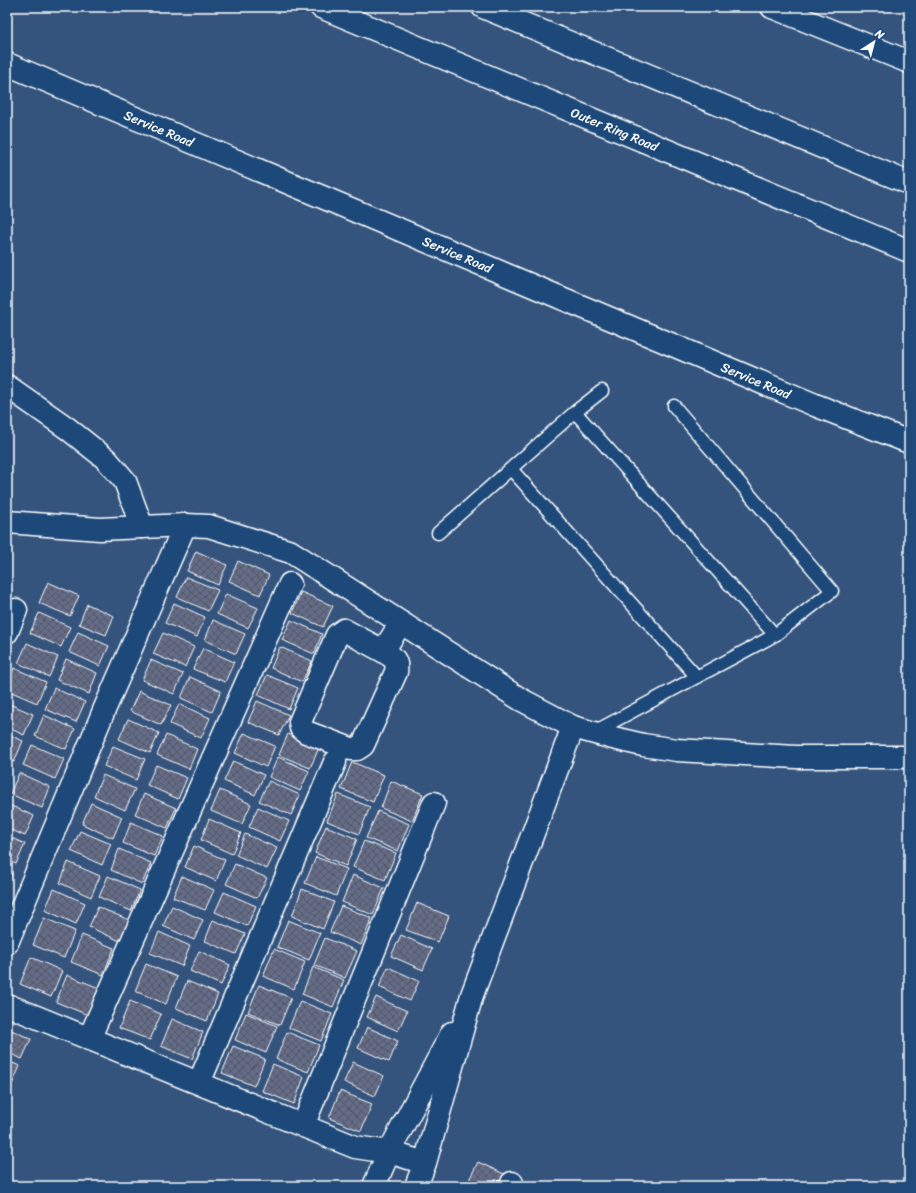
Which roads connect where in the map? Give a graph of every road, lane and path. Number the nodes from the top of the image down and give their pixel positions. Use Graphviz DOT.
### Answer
graph roads {
  1 [pos="321,7"];
  2 [pos="483,7"];
  3 [pos="772,7"];
  4 [pos="909,62"];
  5 [pos="7,64"];
  6 [pos="909,183"];
  7 [pos="909,251"];
  8 [pos="7,387"];
  9 [pos="602,391"];
  10 [pos="674,406"];
  11 [pos="575,412"];
  12 [pos="909,442"];
  13 [pos="510,469"];
  14 [pos="7,522"];
  15 [pos="185,525"];
  16 [pos="142,527"];
  17 [pos="438,533"];
  18 [pos="290,584"];
  19 [pos="16,610"];
  20 [pos="401,623"];
  21 [pos="7,632"];
  22 [pos="775,635"];
  23 [pos="383,651"];
  24 [pos="697,677"];
  25 [pos="583,730"];
  26 [pos="909,757"];
  27 [pos="335,762"];
  28 [pos="434,803"];
  29 [pos="7,943"];
  30 [pos="472,995"];
  31 [pos="7,1005"];
  32 [pos="90,1039"];
  33 [pos="199,1083"];
  34 [pos="303,1126"];
  35 [pos="389,1152"];
  36 [pos="425,1163"];
  37 [pos="374,1186"];
  38 [pos="416,1186"];
  1 -- 7 [label="main road, Outer Ring Road"];
  2 -- 6 [label="main road"];
  3 -- 4 [label="main road"];
  5 -- 12 [label="main road, Service Road"];
  8 -- 16 [label="main road"];
  9 -- 11 [label="lane"];
  10 -- 22 [label="lane"];
  11 -- 13 [label="lane"];
  11 -- 22 [label="lane"];
  13 -- 17 [label="lane"];
  13 -- 24 [label="lane"];
  14 -- 16 [label="main road"];
  15 -- 16 [label="main road"];
  15 -- 20 [label="main road"];
  15 -- 29 [label="main road"];
  18 -- 32 [label="main road"];
  19 -- 21 [label="main road"];
  20 -- 23 [label="main road"];
  20 -- 25 [label="main road"];
  22 -- 24 [label="lane"];
  23 -- 23 [label="main road"];
  24 -- 25 [label="lane"];
  25 -- 26 [label="main road"];
  25 -- 30 [label="main road"];
  27 -- 33 [label="main road"];
  28 -- 34 [label="main road"];
  30 -- 35 [label="main road"];
  30 -- 36 [label="main road"];
  31 -- 32 [label="main road"];
  32 -- 33 [label="main road"];
  33 -- 34 [label="main road"];
  34 -- 35 [label="main road"];
  35 -- 36 [label="main road"];
  35 -- 37 [label="main road"];
  36 -- 38 [label="main road"];
}
